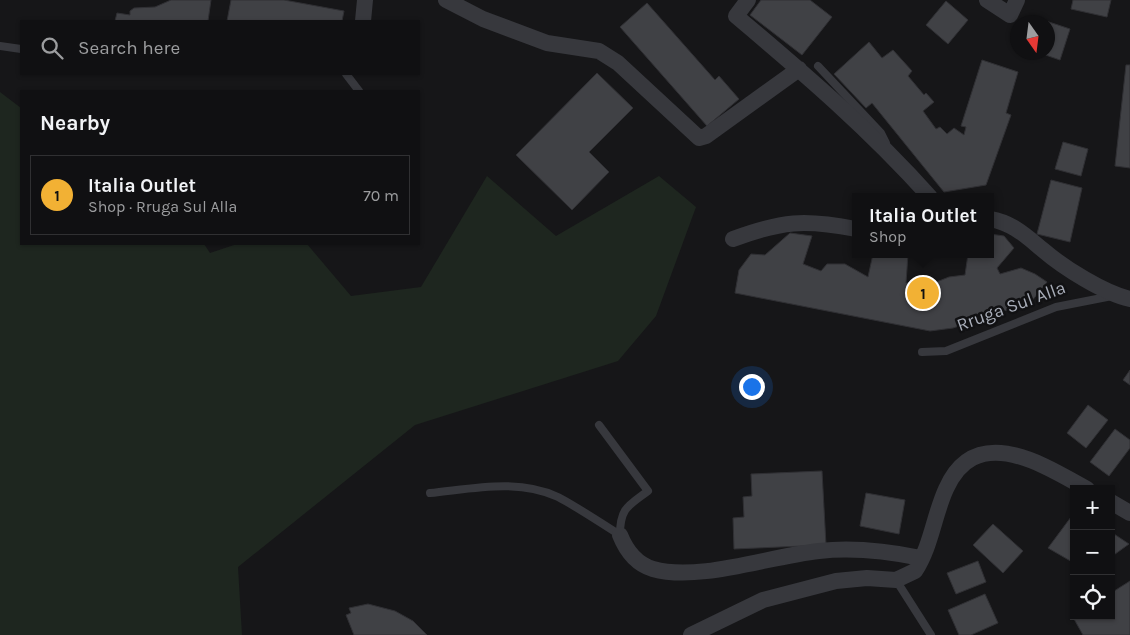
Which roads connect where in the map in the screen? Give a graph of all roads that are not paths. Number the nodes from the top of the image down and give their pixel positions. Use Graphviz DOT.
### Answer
graph roads {
  1 [pos="365,0"];
  2 [pos="446,0"];
  3 [pos="748,0"];
  4 [pos="987,0"];
  5 [pos="1017,0"];
  6 [pos="363,20"];
  7 [pos="0,46"];
  8 [pos="20,49"];
  9 [pos="818,66"];
  10 [pos="799,69"];
  11 [pos="347,75"];
  12 [pos="358,90"];
  13 [pos="890,151"];
  14 [pos="927,193"];
  15 [pos="994,220"];
  16 [pos="852,228"];
  17 [pos="733,239"];
  18 [pos="1114,296"];
  19 [pos="1130,299"];
  20 [pos="922,352"];
  21 [pos="599,425"];
  22 [pos="1079,485"];
  23 [pos="430,494"];
  24 [pos="1115,504"];
  25 [pos="1130,512"];
  26 [pos="620,535"];
  27 [pos="921,558"];
  28 [pos="896,580"];
  29 [pos="693,635"];
  30 [pos="931,635"];
  1 -- 6 [label="street"];
  2 -- 10 [label="street"];
  3 -- 10 [label="street"];
  4 -- 5 [label="street"];
  7 -- 8 [label="lane"];
  9 -- 13 [label="lane"];
  10 -- 13 [label="street"];
  11 -- 12 [label="lane"];
  13 -- 14 [label="street"];
  15 -- 18 [label="street, Rruga Sul Alla"];
  16 -- 17 [label="street"];
  18 -- 19 [label="street, Rruga Sul Alla"];
  18 -- 20 [label="lane, Rruga Sul Alla"];
  21 -- 26 [label="lane"];
  22 -- 27 [label="street"];
  23 -- 26 [label="lane"];
  24 -- 25 [label="street"];
  26 -- 27 [label="street"];
  27 -- 28 [label="street"];
  28 -- 29 [label="street"];
  28 -- 30 [label="lane"];
}
